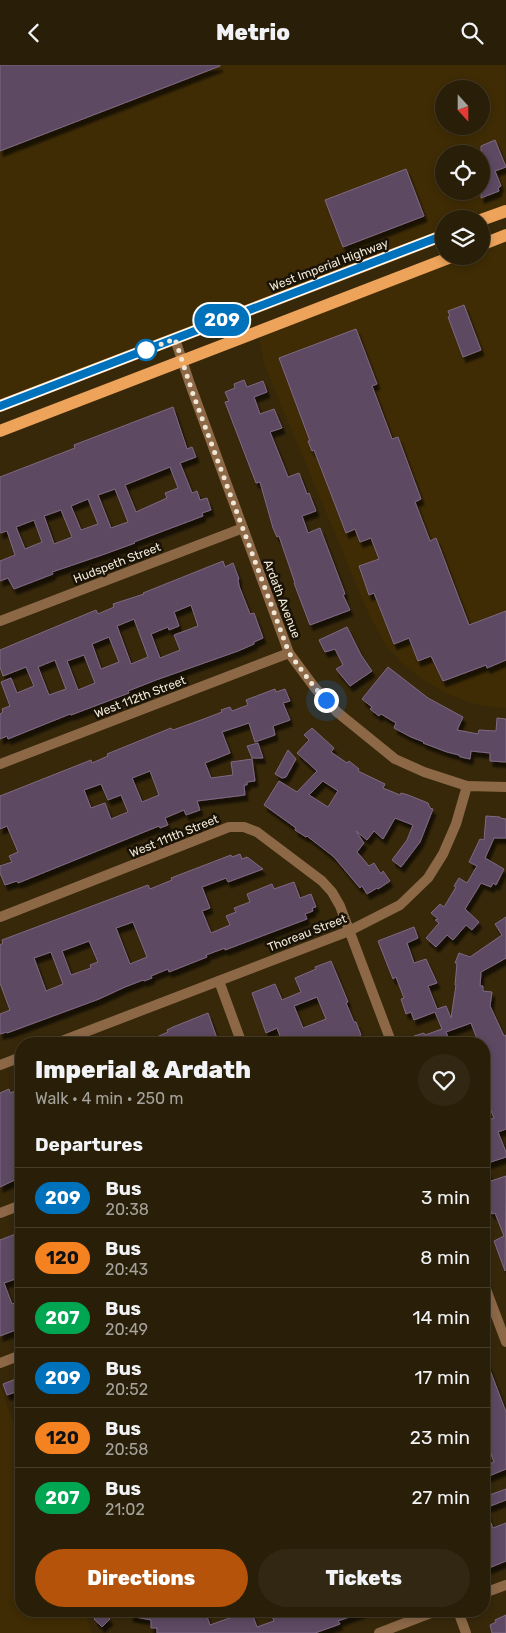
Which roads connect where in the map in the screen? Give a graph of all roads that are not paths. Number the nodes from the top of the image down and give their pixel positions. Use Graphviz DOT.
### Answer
graph roads {
  1 [pos="506,211"];
  2 [pos="490,217"];
  3 [pos="506,235"];
  4 [pos="435,238"];
  5 [pos="490,241"];
  6 [pos="435,263"];
  7 [pos="175,339"];
  8 [pos="182,361"];
  9 [pos="0,406"];
  10 [pos="0,431"];
  11 [pos="243,528"];
  12 [pos="0,621"];
  13 [pos="289,653"];
  14 [pos="0,764"];
  15 [pos="467,786"];
  16 [pos="506,787"];
  17 [pos="0,917"];
  18 [pos="349,931"];
  19 [pos="219,981"];
  20 [pos="72,1037"];
  21 [pos="239,1037"];
  22 [pos="389,1037"];
  23 [pos="15,1059"];
  24 [pos="0,1065"];
  25 [pos="15,1207"];
  26 [pos="0,1213"];
  27 [pos="490,1300"];
  28 [pos="506,1343"];
  29 [pos="15,1357"];
  30 [pos="0,1363"];
  31 [pos="506,1585"];
  32 [pos="490,1591"];
  33 [pos="420,1617"];
  34 [pos="460,1617"];
  35 [pos="379,1633"];
  36 [pos="466,1633"];
  1 -- 2 [label="main road"];
  3 -- 5 [label="main road"];
  4 -- 7 [label="main road, West Imperial Highway"];
  6 -- 8 [label="main road"];
  7 -- 8 [label="street, Ardath Avenue"];
  7 -- 9 [label="main road, West Imperial Highway"];
  8 -- 10 [label="main road"];
  8 -- 11 [label="street, Ardath Avenue"];
  11 -- 12 [label="street, Hudspeth Street"];
  11 -- 13 [label="street, Ardath Avenue"];
  13 -- 14 [label="street, West 112th Street"];
  13 -- 15 [label="street, Ardath Avenue"];
  15 -- 16 [label="street"];
  15 -- 18 [label="street, Thoreau Street"];
  17 -- 18 [label="street, West 111th Street"];
  18 -- 19 [label="street, Thoreau Street"];
  18 -- 22 [label="street"];
  19 -- 20 [label="street, Thoreau Street"];
  19 -- 21 [label="street"];
  23 -- 24 [label="street"];
  25 -- 26 [label="street"];
  27 -- 28 [label="street"];
  29 -- 30 [label="street"];
  31 -- 32 [label="street"];
  33 -- 35 [label="street"];
  34 -- 36 [label="street"];
}
